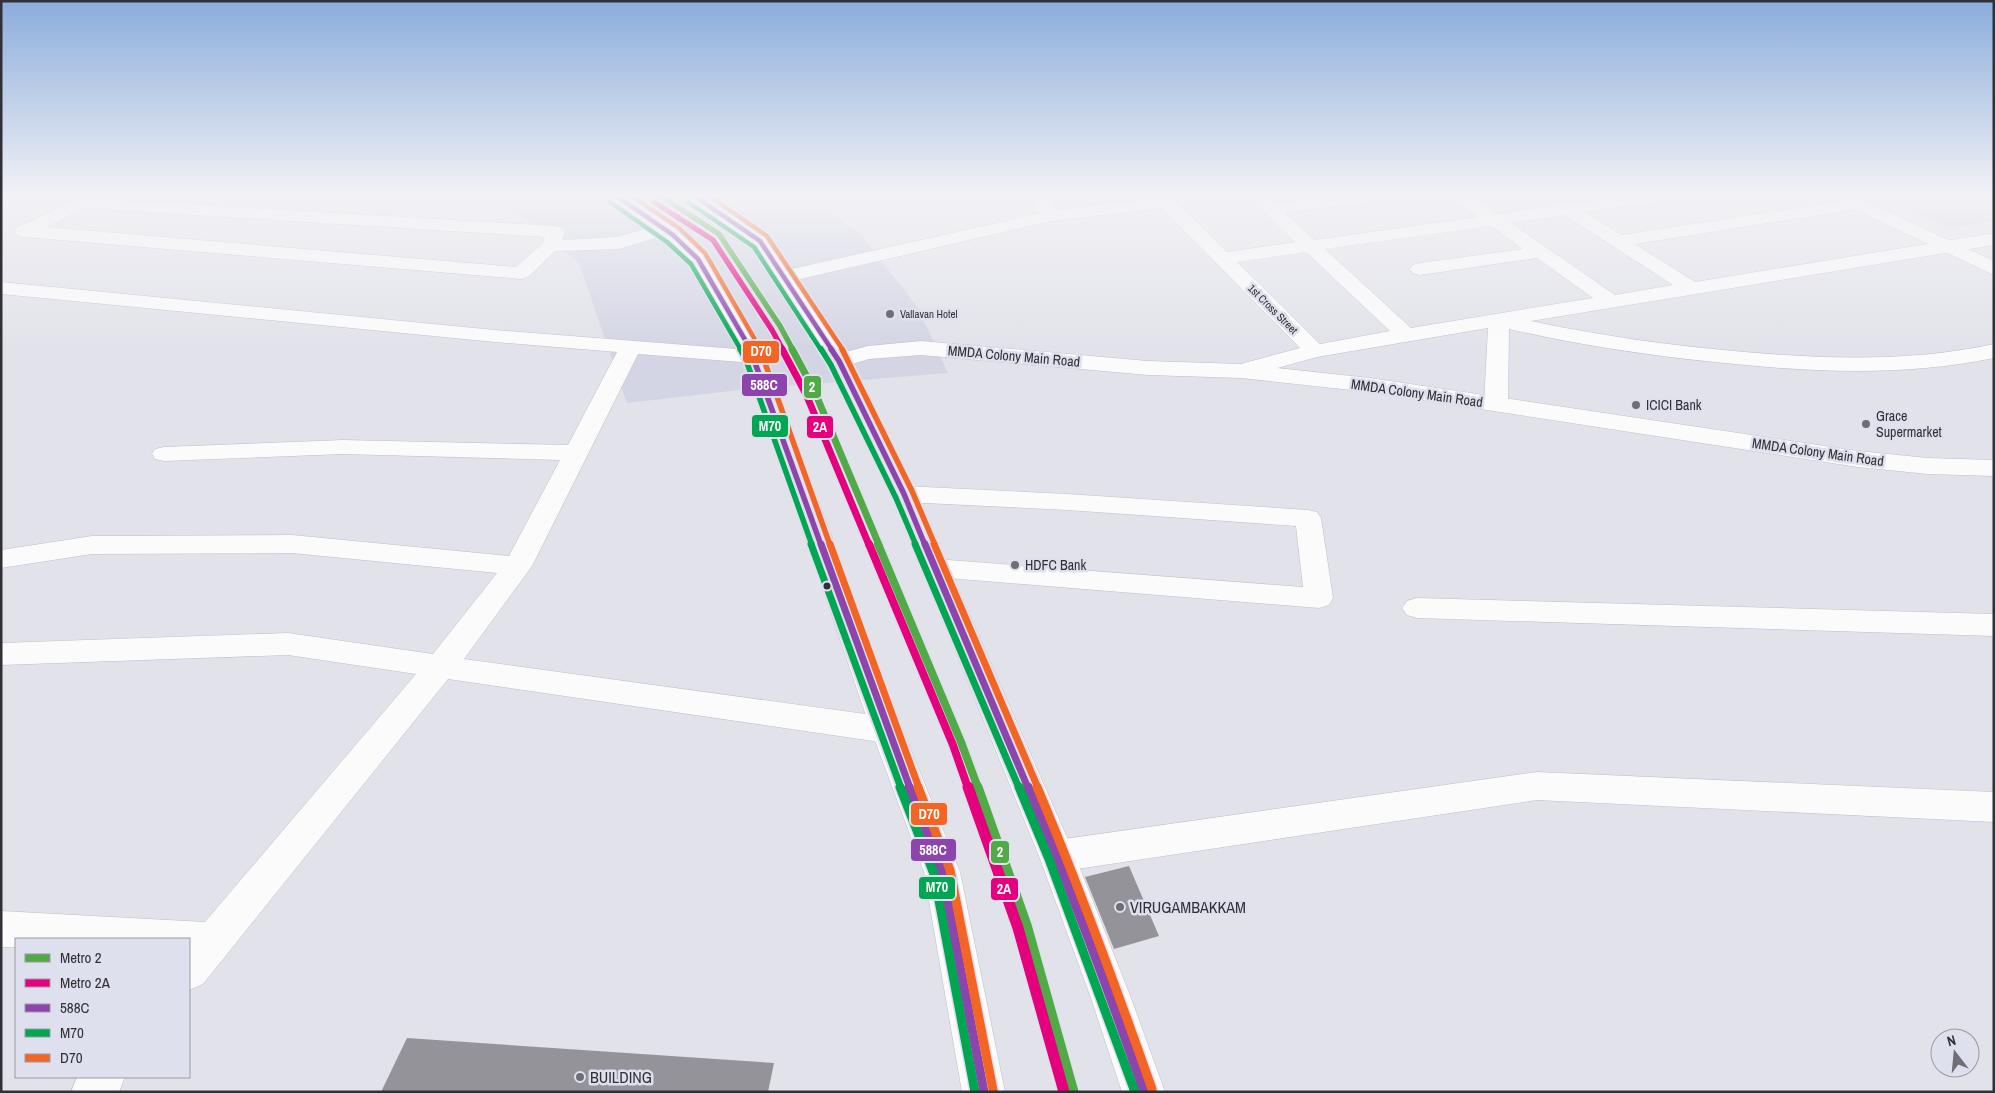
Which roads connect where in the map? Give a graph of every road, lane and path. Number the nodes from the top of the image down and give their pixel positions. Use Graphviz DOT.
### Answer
graph roads {
  1 [pos="202,246"];
  2 [pos="550,246"];
  3 [pos="683,246"];
  4 [pos="763,246"];
  5 [pos="920,246"];
  6 [pos="1211,246"];
  7 [pos="1311,246"];
  8 [pos="1531,246"];
  9 [pos="1626,246"];
  10 [pos="1954,246"];
  11 [pos="1948,247"];
  12 [pos="1539,252"];
  13 [pos="1223,258"];
  14 [pos="1420,269"];
  15 [pos="1994,269"];
  16 [pos="783,277"];
  17 [pos="1,288"];
  18 [pos="1693,289"];
  19 [pos="1612,302"];
  20 [pos="1499,320"];
  21 [pos="1406,335"];
  22 [pos="631,346"];
  23 [pos="1315,351"];
  24 [pos="1994,351"];
  25 [pos="754,356"];
  26 [pos="839,361"];
  27 [pos="1241,371"];
  28 [pos="1496,404"];
  29 [pos="576,453"];
  30 [pos="164,454"];
  31 [pos="1994,468"];
  32 [pos="904,494"];
  33 [pos="1,559"];
  34 [pos="518,566"];
  35 [pos="935,568"];
  36 [pos="1417,608"];
  37 [pos="1994,625"];
  38 [pos="1,654"];
  39 [pos="442,666"];
  40 [pos="887,730"];
  41 [pos="1994,807"];
  42 [pos="1057,856"];
  43 [pos="1,929"];
  44 [pos="175,938"];
  45 [pos="190,939"];
  46 [pos="214,940"];
  47 [pos="190,970"];
  48 [pos="103,1078"];
  49 [pos="92,1092"];
  50 [pos="984,1092"];
  51 [pos="1144,1092"];
  1 -- 2 [label="street"];
  3 -- 25 [label="street"];
  4 -- 16 [label="street"];
  5 -- 16 [label="street"];
  6 -- 13 [label="street, 1st Cross Street"];
  7 -- 13 [label="street"];
  7 -- 21 [label="street"];
  8 -- 12 [label="street"];
  9 -- 18 [label="street"];
  10 -- 11 [label="street"];
  11 -- 15 [label="street"];
  11 -- 18 [label="street"];
  12 -- 14 [label="street"];
  12 -- 19 [label="street"];
  13 -- 23 [label="street, 1st Cross Street"];
  16 -- 26 [label="street"];
  17 -- 22 [label="street"];
  18 -- 19 [label="street"];
  19 -- 20 [label="street"];
  20 -- 21 [label="street"];
  20 -- 24 [label="street"];
  20 -- 28 [label="street"];
  21 -- 23 [label="street"];
  22 -- 25 [label="street"];
  22 -- 29 [label="street"];
  23 -- 27 [label="street"];
  25 -- 40 [label="street"];
  26 -- 27 [label="street, MMDA Colony Main Road"];
  26 -- 32 [label="street"];
  27 -- 28 [label="street, MMDA Colony Main Road"];
  28 -- 31 [label="street, MMDA Colony Main Road"];
  29 -- 30 [label="street"];
  29 -- 34 [label="street"];
  32 -- 35 [label="street"];
  32 -- 35 [label="street"];
  33 -- 34 [label="street"];
  34 -- 39 [label="street"];
  35 -- 42 [label="street"];
  36 -- 37 [label="street"];
  38 -- 39 [label="street"];
  39 -- 40 [label="street"];
  39 -- 46 [label="street"];
  40 -- 50 [label="street"];
  41 -- 42 [label="street"];
  42 -- 51 [label="street"];
  43 -- 44 [label="street"];
  45 -- 46 [label="street"];
  46 -- 47 [label="street"];
  48 -- 49 [label="street"];
}
